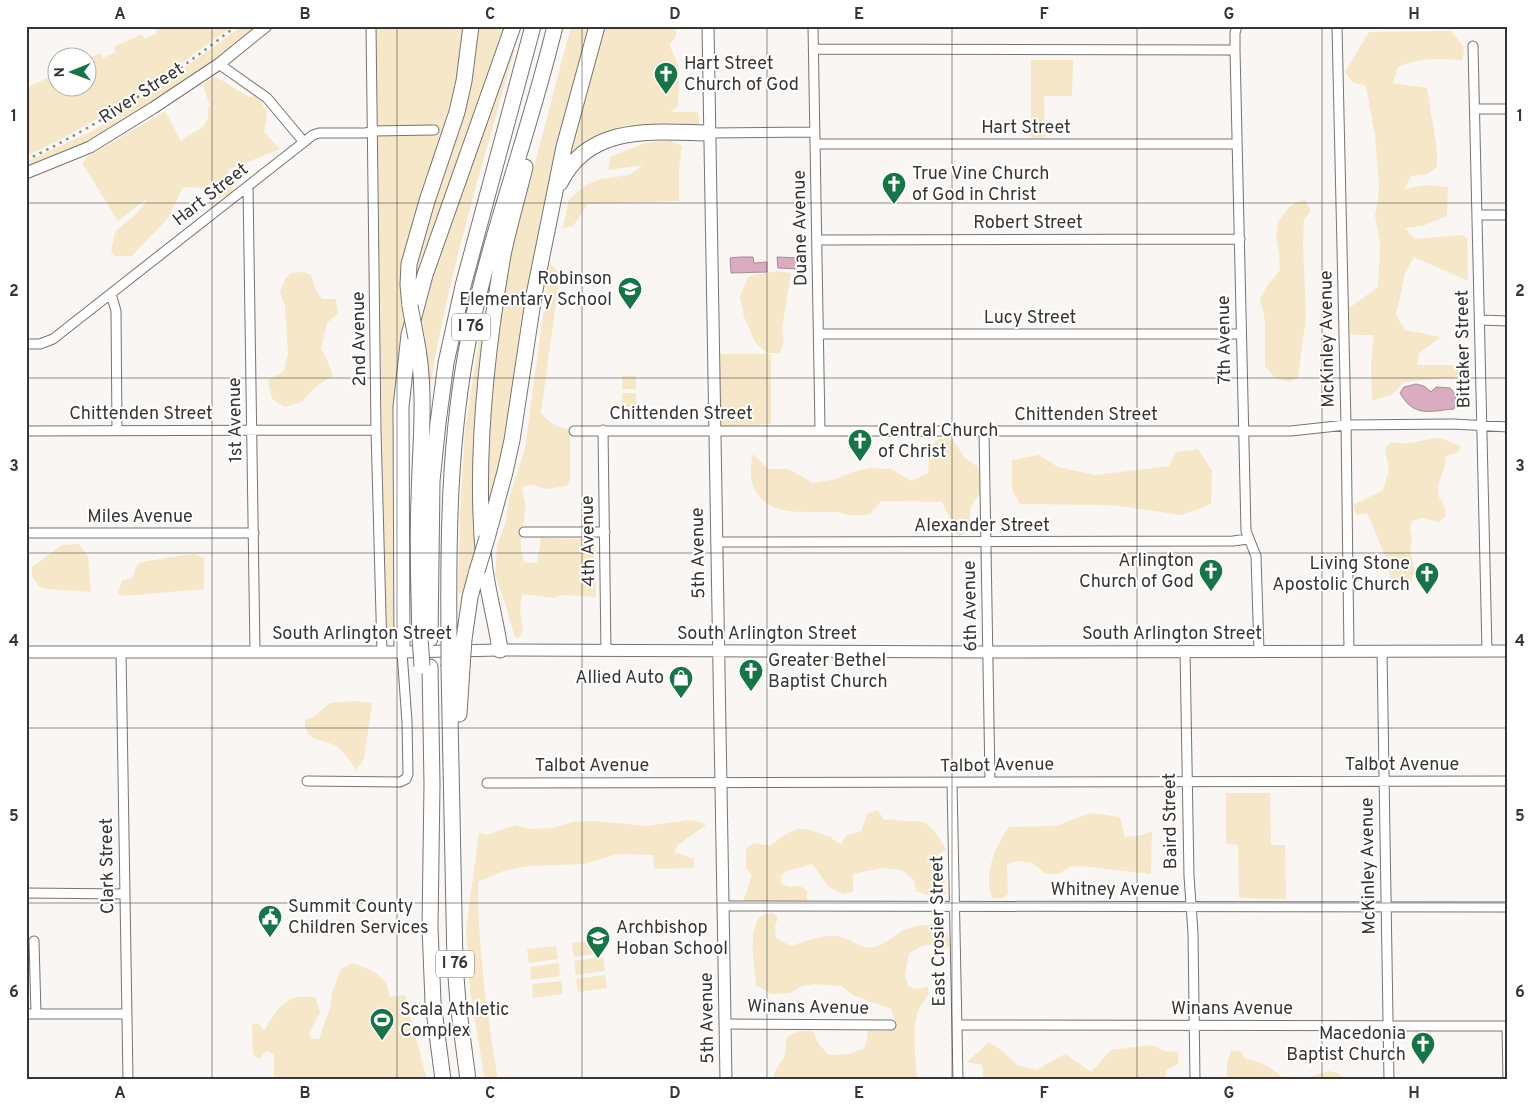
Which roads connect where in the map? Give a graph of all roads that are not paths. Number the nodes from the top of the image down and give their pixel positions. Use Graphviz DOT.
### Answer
graph roads {
  1 [pos="266,26"];
  2 [pos="371,26"];
  3 [pos="471,26"];
  4 [pos="512,26"];
  5 [pos="534,26"];
  6 [pos="597,26"];
  7 [pos="708,26"];
  8 [pos="813,26"];
  9 [pos="1237,26"];
  10 [pos="1337,26"];
  11 [pos="554,30"];
  12 [pos="1474,46"];
  13 [pos="814,49"];
  14 [pos="1235,50"];
  15 [pos="220,64"];
  16 [pos="1475,109"];
  17 [pos="1508,109"];
  18 [pos="434,130"];
  19 [pos="373,131"];
  20 [pos="815,132"];
  21 [pos="709,133"];
  22 [pos="303,141"];
  23 [pos="816,144"];
  24 [pos="1237,144"];
  25 [pos="26,173"];
  26 [pos="248,187"];
  27 [pos="552,200"];
  28 [pos="1477,215"];
  29 [pos="1508,215"];
  30 [pos="817,240"];
  31 [pos="1240,240"];
  32 [pos="111,294"];
  33 [pos="1480,320"];
  34 [pos="1508,321"];
  35 [pos="818,334"];
  36 [pos="1241,334"];
  37 [pos="27,344"];
  38 [pos="1346,425"];
  39 [pos="1482,426"];
  40 [pos="1508,427"];
  41 [pos="117,430"];
  42 [pos="252,430"];
  43 [pos="376,430"];
  44 [pos="603,430"];
  45 [pos="715,430"];
  46 [pos="820,430"];
  47 [pos="1244,430"];
  48 [pos="26,431"];
  49 [pos="574,431"];
  50 [pos="984,431"];
  51 [pos="524,532"];
  52 [pos="605,532"];
  53 [pos="26,533"];
  54 [pos="254,533"];
  55 [pos="1248,539"];
  56 [pos="986,541"];
  57 [pos="716,542"];
  58 [pos="425,638"];
  59 [pos="456,639"];
  60 [pos="500,650"];
  61 [pos="606,651"];
  62 [pos="1259,651"];
  63 [pos="1349,651"];
  64 [pos="1382,651"];
  65 [pos="1487,651"];
  66 [pos="1508,651"];
  67 [pos="26,652"];
  68 [pos="121,652"];
  69 [pos="255,652"];
  70 [pos="382,652"];
  71 [pos="402,652"];
  72 [pos="718,652"];
  73 [pos="988,652"];
  74 [pos="1185,652"];
  75 [pos="307,781"];
  76 [pos="990,781"];
  77 [pos="1187,781"];
  78 [pos="721,782"];
  79 [pos="1384,782"];
  80 [pos="1508,782"];
  81 [pos="487,783"];
  82 [pos="952,783"];
  83 [pos="26,893"];
  84 [pos="125,894"];
  85 [pos="723,906"];
  86 [pos="955,906"];
  87 [pos="1386,906"];
  88 [pos="1508,906"];
  89 [pos="1191,907"];
  90 [pos="34,941"];
  91 [pos="31,1014"];
  92 [pos="127,1014"];
  93 [pos="725,1024"];
  94 [pos="1194,1024"];
  95 [pos="891,1025"];
  96 [pos="957,1025"];
  97 [pos="1389,1026"];
  98 [pos="1507,1026"];
  99 [pos="128,1080"];
  100 [pos="443,1080"];
  101 [pos="468,1080"];
  102 [pos="726,1080"];
  103 [pos="958,1080"];
  104 [pos="1195,1080"];
  105 [pos="1389,1080"];
  106 [pos="1508,1080"];
  1 -- 15 [label="main road, River Street"];
  2 -- 19 [label="street, 2nd Avenue"];
  3 -- 58 [label="highway, bridge"];
  4 -- 71 [label="highway"];
  5 -- 58 [label="highway, I 76"];
  6 -- 27 [label="highway"];
  7 -- 21 [label="main road, 5th Avenue"];
  8 -- 13 [label="street, Duane Avenue"];
  9 -- 14 [label="street, 7th Avenue"];
  10 -- 38 [label="street, McKinley Avenue"];
  11 -- 59 [label="highway, I 76"];
  11 -- 60 [label="highway"];
  12 -- 16 [label="street, Bittaker Street"];
  13 -- 14 [label="street"];
  13 -- 20 [label="street, Duane Avenue"];
  14 -- 24 [label="street, 7th Avenue"];
  15 -- 22 [label="street"];
  15 -- 25 [label="main road, River Street"];
  16 -- 17 [label="street"];
  16 -- 28 [label="street, Bittaker Street"];
  18 -- 19 [label="street, Hart Street"];
  19 -- 22 [label="street, Hart Street"];
  19 -- 43 [label="street, 2nd Avenue"];
  20 -- 21 [label="street"];
  20 -- 23 [label="street, Duane Avenue"];
  21 -- 27 [label="highway"];
  21 -- 45 [label="main road, 5th Avenue"];
  22 -- 26 [label="street, Hart Street"];
  23 -- 24 [label="street, Hart Street"];
  23 -- 30 [label="street, Duane Avenue"];
  24 -- 31 [label="street, 7th Avenue"];
  26 -- 32 [label="street, Hart Street"];
  26 -- 42 [label="street, 1st Avenue"];
  27 -- 59 [label="highway, bridge"];
  28 -- 29 [label="street"];
  28 -- 33 [label="street, Bittaker Street"];
  30 -- 31 [label="street, Robert Street"];
  30 -- 35 [label="street, Duane Avenue"];
  31 -- 36 [label="street, 7th Avenue"];
  32 -- 37 [label="street, Hart Street"];
  32 -- 41 [label="street"];
  33 -- 34 [label="street"];
  33 -- 39 [label="street, Bittaker Street"];
  35 -- 36 [label="street, Lucy Street"];
  35 -- 46 [label="street, Duane Avenue"];
  36 -- 47 [label="street, 7th Avenue"];
  38 -- 39 [label="street, Chittenden Street"];
  38 -- 47 [label="street, Chittenden Street"];
  38 -- 63 [label="street, McKinley Avenue"];
  39 -- 40 [label="street, Chittenden Street"];
  39 -- 65 [label="street, Bittaker Street"];
  41 -- 42 [label="street, Chittenden Street"];
  41 -- 48 [label="street, Chittenden Street"];
  42 -- 43 [label="street, Chittenden Street"];
  42 -- 54 [label="street, 1st Avenue"];
  43 -- 70 [label="street, 2nd Avenue"];
  44 -- 45 [label="street, Chittenden Street"];
  44 -- 49 [label="street, Chittenden Street"];
  44 -- 52 [label="street, 4th Avenue"];
  45 -- 46 [label="street, Chittenden Street"];
  45 -- 57 [label="main road, 5th Avenue"];
  46 -- 50 [label="street, Chittenden Street"];
  47 -- 50 [label="street, Chittenden Street"];
  47 -- 55 [label="street, 7th Avenue"];
  50 -- 56 [label="street, 6th Avenue"];
  51 -- 52 [label="street"];
  52 -- 61 [label="street, 4th Avenue"];
  53 -- 54 [label="street, Miles Avenue"];
  54 -- 69 [label="street, 1st Avenue"];
  55 -- 56 [label="street, Alexander Street"];
  55 -- 62 [label="street, 7th Avenue"];
  56 -- 57 [label="street, Alexander Street"];
  56 -- 73 [label="street, 6th Avenue"];
  57 -- 72 [label="main road, 5th Avenue"];
  58 -- 100 [label="highway, I 76, bridge"];
  59 -- 101 [label="highway, I 76, bridge"];
  60 -- 61 [label="main road, South Arlington Street"];
  60 -- 71 [label="main road, South Arlington Street"];
  61 -- 72 [label="main road, South Arlington Street"];
  62 -- 63 [label="main road, South Arlington Street"];
  62 -- 74 [label="main road, South Arlington Street"];
  63 -- 64 [label="main road, South Arlington Street"];
  64 -- 65 [label="main road, South Arlington Street"];
  64 -- 79 [label="street, McKinley Avenue"];
  65 -- 66 [label="main road, South Arlington Street"];
  67 -- 68 [label="main road, South Arlington Street"];
  68 -- 69 [label="main road, South Arlington Street"];
  68 -- 84 [label="street, Clark Street"];
  69 -- 70 [label="main road, South Arlington Street"];
  70 -- 71 [label="main road, South Arlington Street"];
  71 -- 75 [label="street"];
  72 -- 73 [label="main road, South Arlington Street"];
  72 -- 78 [label="main road, 5th Avenue"];
  73 -- 74 [label="main road, South Arlington Street"];
  73 -- 76 [label="street, 6th Avenue"];
  74 -- 77 [label="street, Baird Street"];
  76 -- 77 [label="street, Talbot Avenue"];
  76 -- 82 [label="street, Talbot Avenue"];
  77 -- 79 [label="street, Talbot Avenue"];
  77 -- 89 [label="street, Baird Street"];
  78 -- 81 [label="street, Talbot Avenue"];
  78 -- 82 [label="street, Talbot Avenue"];
  78 -- 85 [label="main road, 5th Avenue"];
  79 -- 80 [label="street, Talbot Avenue"];
  79 -- 87 [label="street, McKinley Avenue"];
  82 -- 86 [label="street, East Crosier Street"];
  83 -- 84 [label="street"];
  84 -- 92 [label="street, Clark Street"];
  85 -- 86 [label="street, Whitney Avenue"];
  85 -- 93 [label="main road, 5th Avenue"];
  86 -- 89 [label="street, Whitney Avenue"];
  86 -- 96 [label="street, East Crosier Street"];
  87 -- 88 [label="street, Whitney Avenue"];
  87 -- 89 [label="street, Whitney Avenue"];
  87 -- 97 [label="street, McKinley Avenue"];
  89 -- 94 [label="street, Baird Street"];
  90 -- 91 [label="street"];
  91 -- 92 [label="street"];
  92 -- 99 [label="street, Clark Street"];
  93 -- 95 [label="street, Winans Avenue"];
  93 -- 102 [label="main road, 5th Avenue"];
  94 -- 96 [label="street, Winans Avenue"];
  94 -- 97 [label="street, Winans Avenue"];
  94 -- 104 [label="street, Baird Street"];
  96 -- 103 [label="street, East Crosier Street"];
  97 -- 98 [label="street, Winans Avenue"];
  97 -- 105 [label="street, McKinley Avenue"];
  98 -- 106 [label="street"];
}
